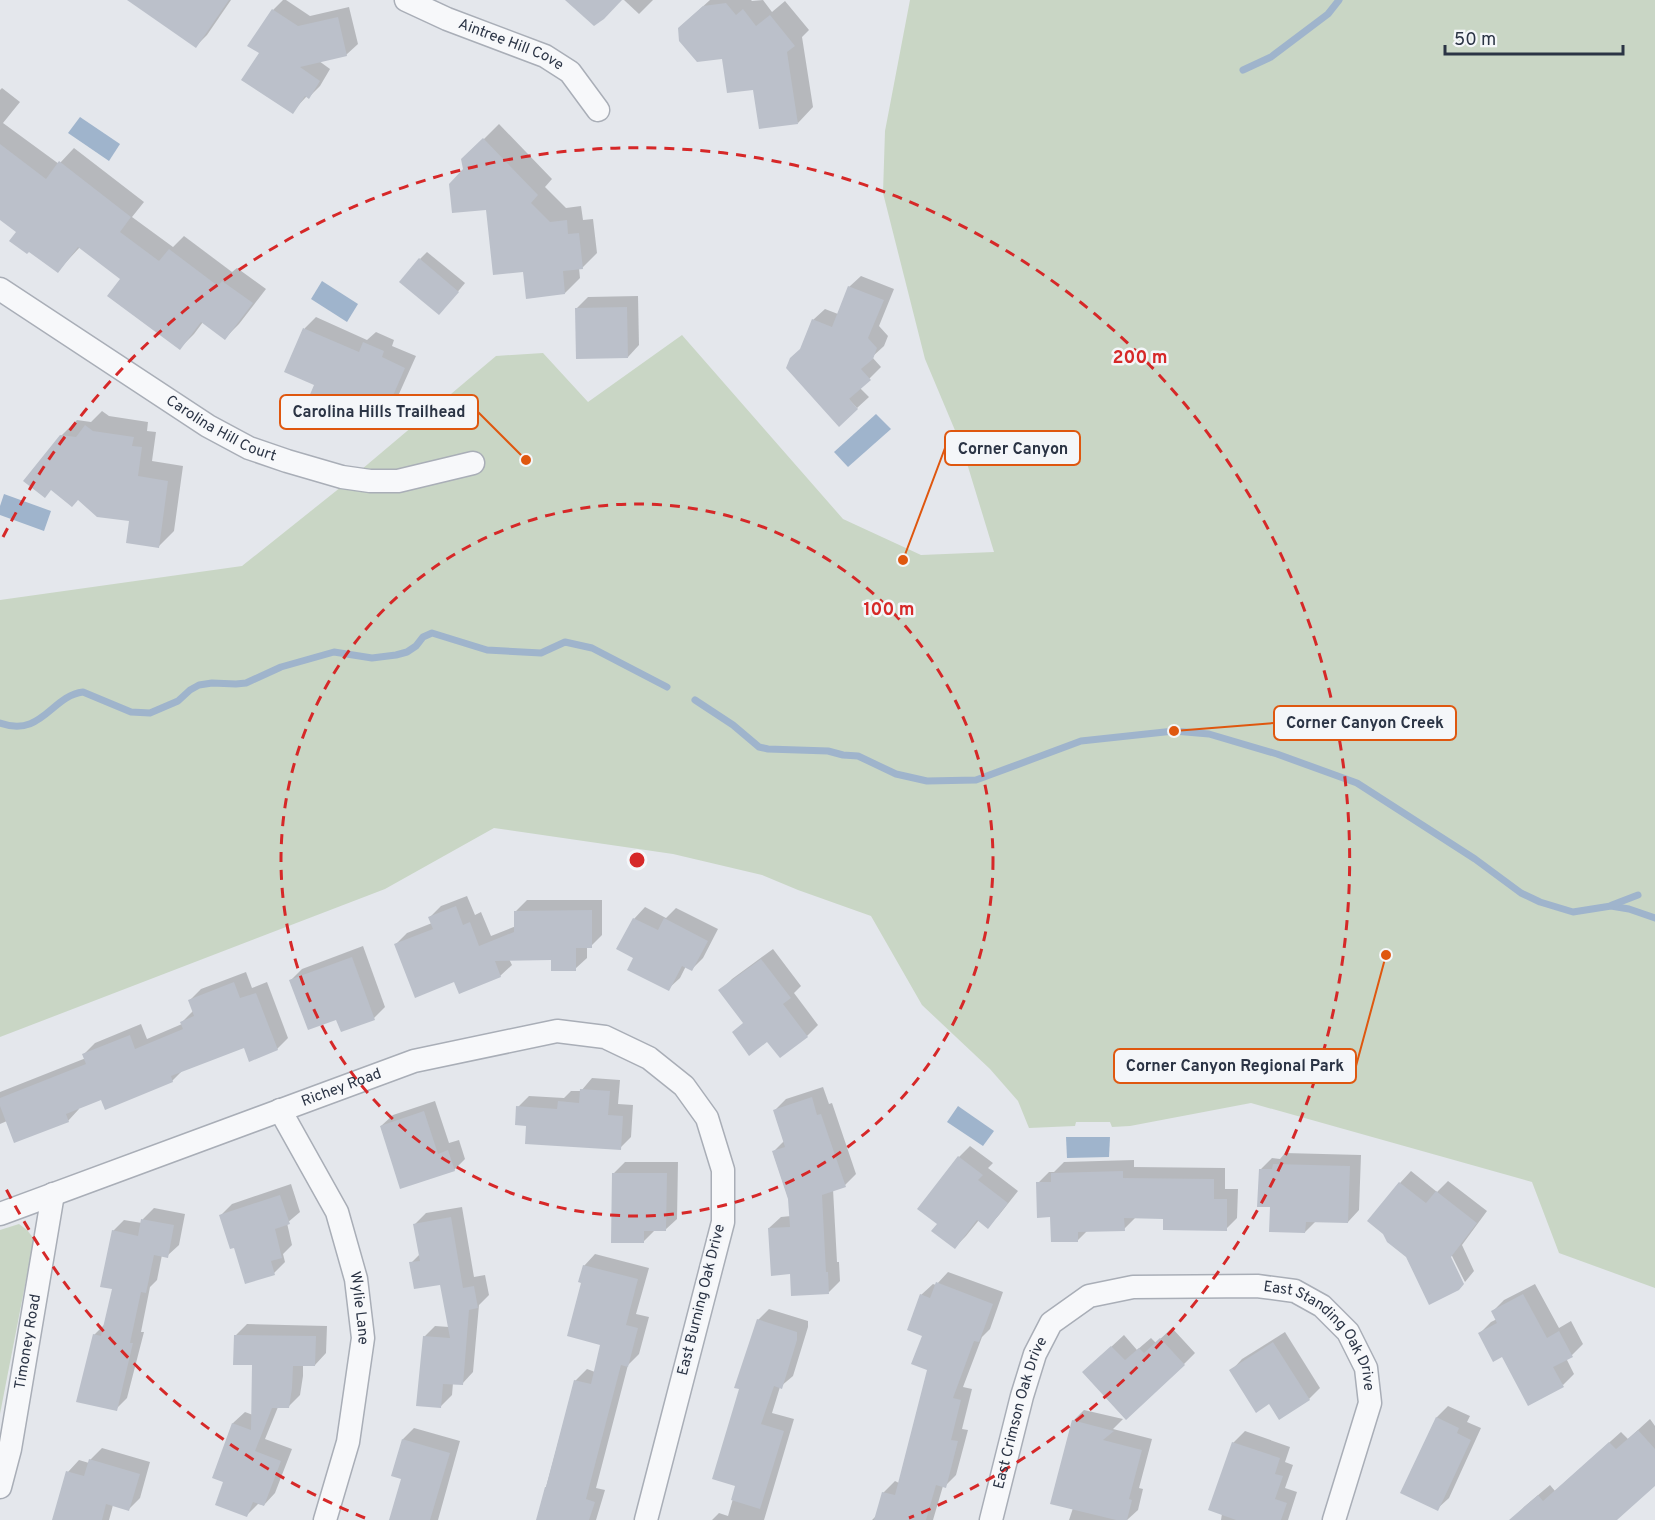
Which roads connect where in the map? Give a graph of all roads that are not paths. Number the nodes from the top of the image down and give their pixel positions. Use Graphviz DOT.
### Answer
graph roads {
  1 [pos="406,0"];
  2 [pos="598,110"];
  3 [pos="0,289"];
  4 [pos="473,463"];
  5 [pos="684,1086"];
  6 [pos="280,1110"];
  7 [pos="53,1194"];
  8 [pos="0,1214"];
  9 [pos="1201,1287"];
  10 [pos="0,1487"];
  11 [pos="325,1520"];
  12 [pos="646,1520"];
  13 [pos="991,1520"];
  14 [pos="1334,1520"];
  1 -- 2 [label="street, Aintree Hill Cove"];
  3 -- 4 [label="street, Carolina Hill Court"];
  5 -- 6 [label="street, Richey Road"];
  5 -- 12 [label="street, East Burning Oak Drive"];
  6 -- 7 [label="street, Richey Road"];
  6 -- 11 [label="street, Wylie Lane"];
  7 -- 8 [label="street, Richey Road"];
  7 -- 10 [label="street, Timoney Road"];
  9 -- 13 [label="street, East Crimson Oak Drive"];
  9 -- 14 [label="street, East Standing Oak Drive"];
}
